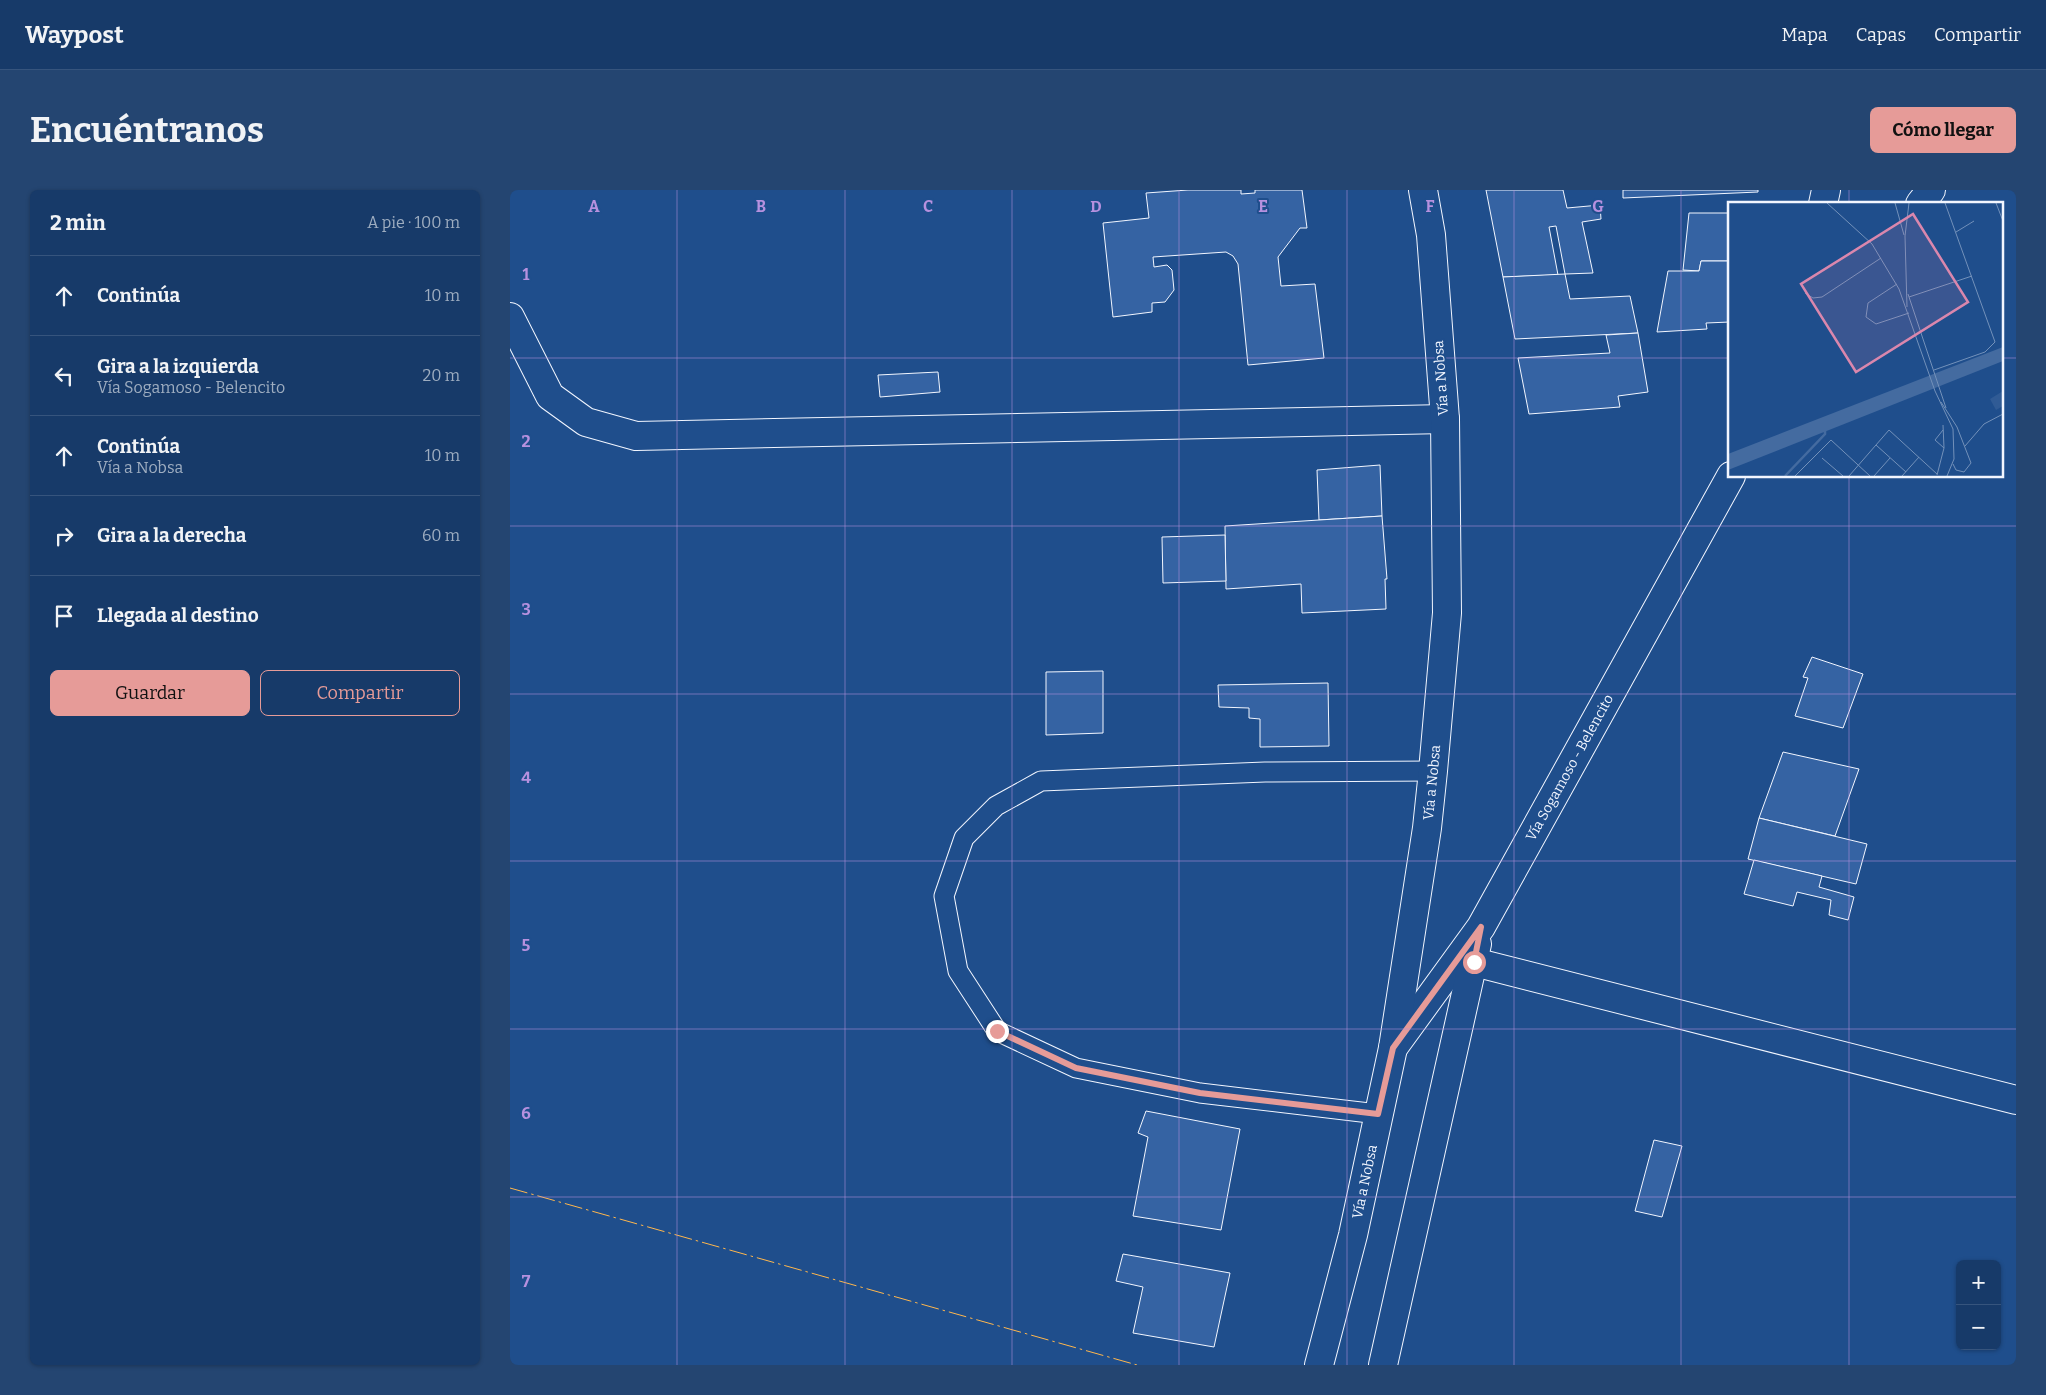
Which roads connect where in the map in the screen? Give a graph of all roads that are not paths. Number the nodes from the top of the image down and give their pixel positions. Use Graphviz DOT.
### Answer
graph roads {
  1 [pos="1423,190"];
  2 [pos="1931,190"];
  3 [pos="1922,202"];
  4 [pos="510,317"];
  5 [pos="1445,419"];
  6 [pos="1730,478"];
  7 [pos="1433,771"];
  8 [pos="1481,927"];
  9 [pos="1474,962"];
  10 [pos="1393,1048"];
  11 [pos="2016,1100"];
  12 [pos="1378,1114"];
  13 [pos="1319,1365"];
  14 [pos="1383,1365"];
  1 -- 5 [label="street, Vía a Nobsa"];
  2 -- 3 [label="street"];
  4 -- 5 [label="street"];
  5 -- 7 [label="street, Vía a Nobsa"];
  6 -- 8 [label="street, Vía Sogamoso - Belencito"];
  7 -- 10 [label="street, Vía a Nobsa"];
  7 -- 12 [label="lane"];
  8 -- 9 [label="street"];
  8 -- 10 [label="street, Vía Sogamoso - Belencito"];
  9 -- 11 [label="street"];
  9 -- 14 [label="street"];
  10 -- 12 [label="street, Vía a Nobsa"];
  12 -- 13 [label="street, Vía a Nobsa"];
}
